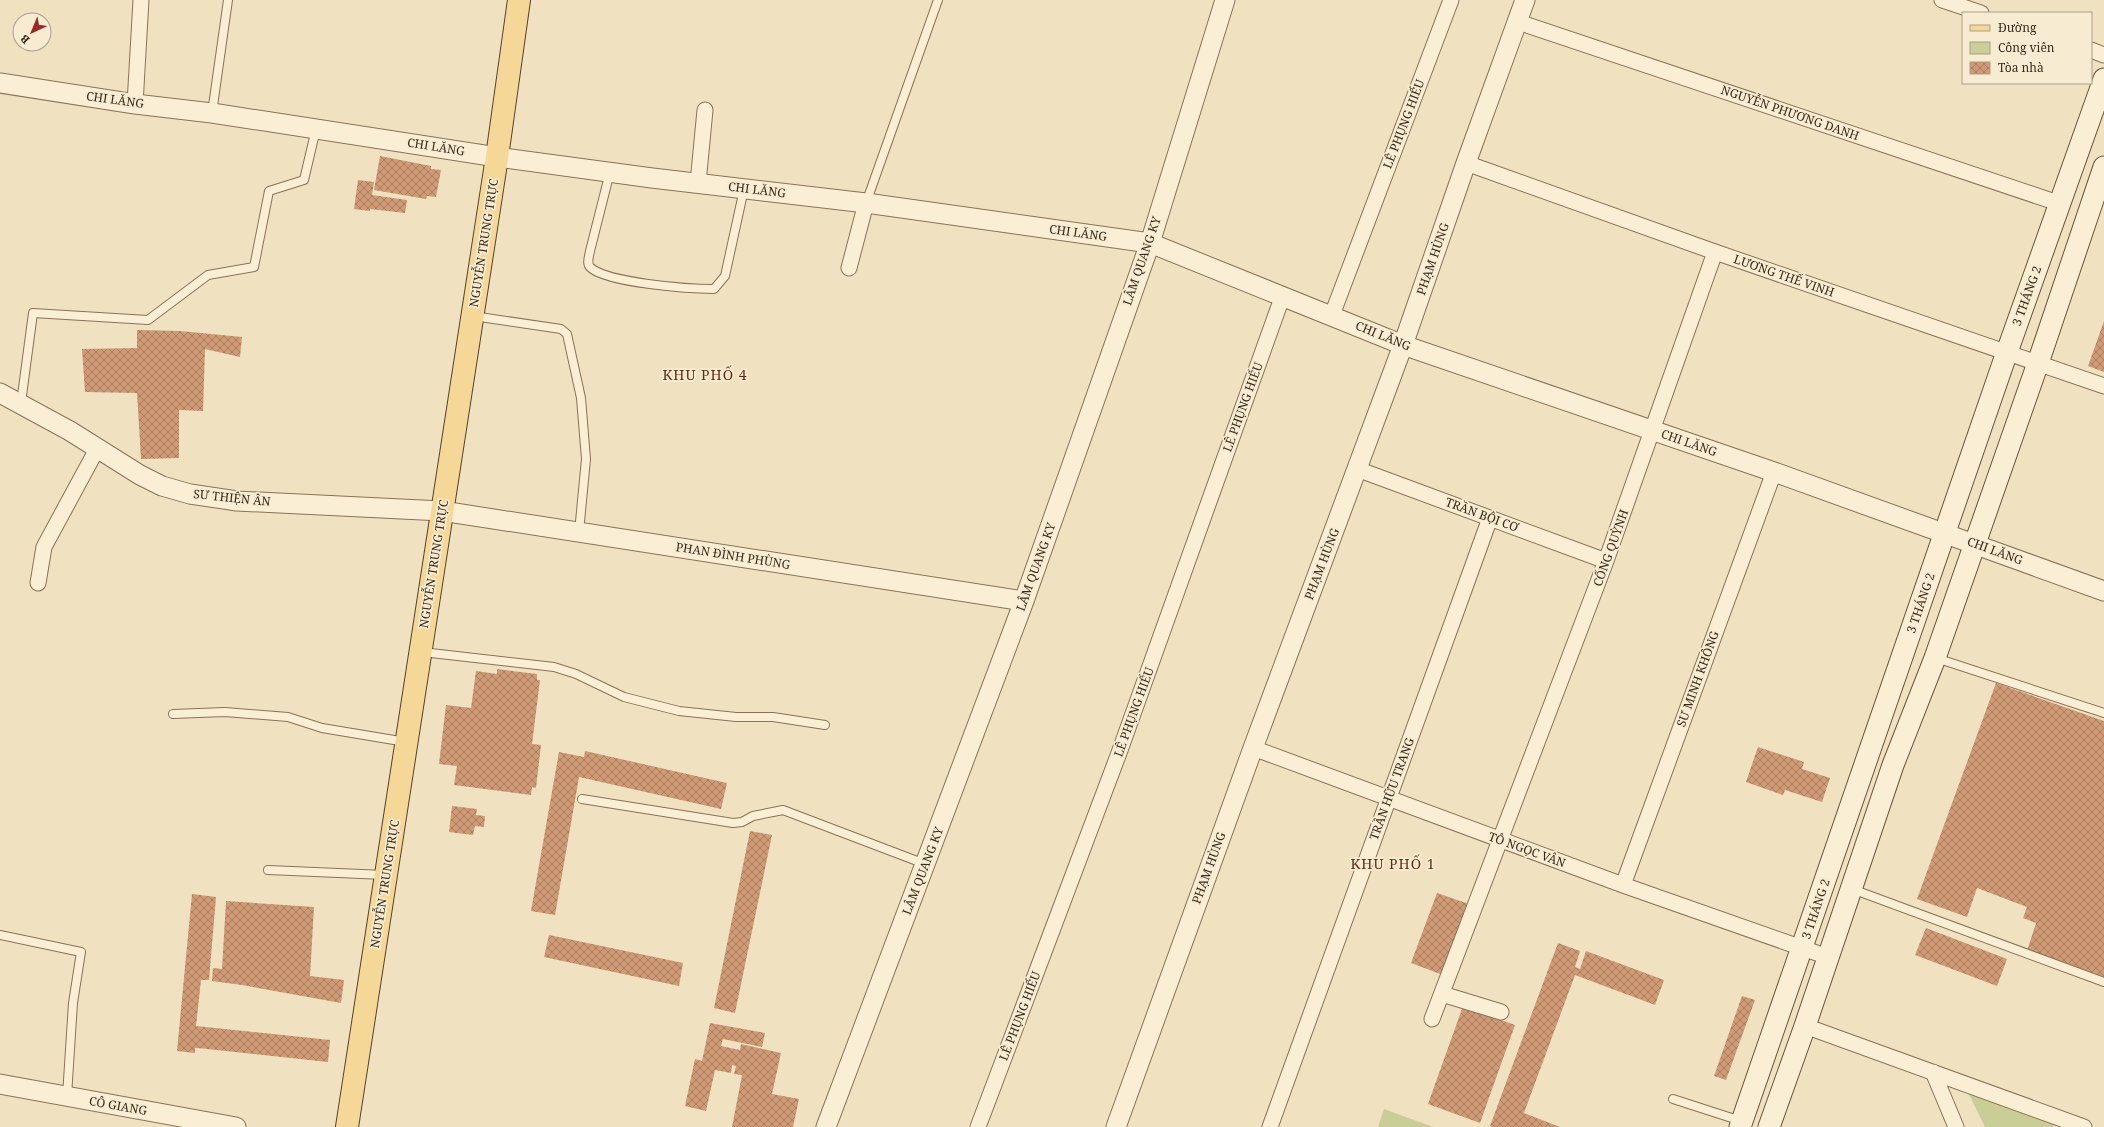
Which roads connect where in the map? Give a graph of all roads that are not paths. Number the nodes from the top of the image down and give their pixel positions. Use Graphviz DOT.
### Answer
graph roads {
  1 [pos="141,0"];
  2 [pos="228,0"];
  3 [pos="519,0"];
  4 [pos="938,0"];
  5 [pos="1225,0"];
  6 [pos="1451,0"];
  7 [pos="1525,0"];
  8 [pos="1942,0"];
  9 [pos="1978,12"];
  10 [pos="1518,22"];
  11 [pos="2092,50"];
  12 [pos="2104,55"];
  13 [pos="2104,79"];
  14 [pos="0,83"];
  15 [pos="136,104"];
  16 [pos="705,110"];
  17 [pos="212,113"];
  18 [pos="316,129"];
  19 [pos="497,157"];
  20 [pos="1466,163"];
  21 [pos="2104,167"];
  22 [pos="610,172"];
  23 [pos="698,183"];
  24 [pos="744,188"];
  25 [pos="866,203"];
  26 [pos="2060,204"];
  27 [pos="1150,243"];
  28 [pos="1715,252"];
  29 [pos="849,268"];
  30 [pos="1283,295"];
  31 [pos="1332,315"];
  32 [pos="472,316"];
  33 [pos="1403,345"];
  34 [pos="2007,352"];
  35 [pos="2038,363"];
  36 [pos="2104,386"];
  37 [pos="0,393"];
  38 [pos="21,403"];
  39 [pos="1654,431"];
  40 [pos="97,449"];
  41 [pos="1357,469"];
  42 [pos="1774,472"];
  43 [pos="442,511"];
  44 [pos="1490,518"];
  45 [pos="579,533"];
  46 [pos="1945,533"];
  47 [pos="1975,544"];
  48 [pos="1606,561"];
  49 [pos="38,583"];
  50 [pos="2104,591"];
  51 [pos="1024,601"];
  52 [pos="420,652"];
  53 [pos="1935,658"];
  54 [pos="2104,713"];
  55 [pos="173,714"];
  56 [pos="825,725"];
  57 [pos="406,742"];
  58 [pos="1253,748"];
  59 [pos="582,799"];
  60 [pos="1388,799"];
  61 [pos="1501,841"];
  62 [pos="925,864"];
  63 [pos="268,870"];
  64 [pos="386,875"];
  65 [pos="1623,885"];
  66 [pos="1851,889"];
  67 [pos="0,935"];
  68 [pos="1803,948"];
  69 [pos="1828,957"];
  70 [pos="2104,982"];
  71 [pos="1442,994"];
  72 [pos="1501,1012"];
  73 [pos="1432,1019"];
  74 [pos="1805,1026"];
  75 [pos="1932,1072"];
  76 [pos="0,1084"];
  77 [pos="67,1096"];
  78 [pos="1673,1099"];
  79 [pos="2061,1123"];
  80 [pos="1741,1124"];
  81 [pos="236,1127"];
  82 [pos="347,1127"];
  83 [pos="826,1127"];
  84 [pos="978,1127"];
  85 [pos="1116,1127"];
  86 [pos="1270,1127"];
  87 [pos="1769,1127"];
  88 [pos="1956,1127"];
  89 [pos="2084,1127"];
  1 -- 15 [label="street"];
  2 -- 17 [label="lane"];
  3 -- 19 [label="main road, NGUYỄN TRUNG TRỰC"];
  4 -- 25 [label="lane"];
  5 -- 27 [label="street, LÂM QUANG KY"];
  6 -- 31 [label="street, LÊ PHỤNG HIỂU"];
  7 -- 10 [label="street, PHẠM HÙNG"];
  8 -- 9 [label="street"];
  10 -- 20 [label="street, PHẠM HÙNG"];
  10 -- 26 [label="street, NGUYỄN PHƯƠNG DANH"];
  11 -- 12 [label="street"];
  13 -- 26 [label="main road, 3 THÁNG 2"];
  14 -- 15 [label="street, CHI LĂNG"];
  15 -- 17 [label="street, CHI LĂNG"];
  16 -- 23 [label="street"];
  17 -- 18 [label="street, CHI LĂNG"];
  18 -- 19 [label="street, CHI LĂNG"];
  18 -- 38 [label="lane"];
  19 -- 22 [label="street, CHI LĂNG"];
  19 -- 32 [label="main road, NGUYỄN TRUNG TRỰC"];
  20 -- 28 [label="street, LƯƠNG THẾ VINH"];
  20 -- 33 [label="street, PHẠM HÙNG"];
  21 -- 35 [label="main road"];
  22 -- 23 [label="street, CHI LĂNG"];
  22 -- 24 [label="lane"];
  23 -- 24 [label="street, CHI LĂNG"];
  24 -- 25 [label="street, CHI LĂNG"];
  25 -- 27 [label="street, CHI LĂNG"];
  25 -- 29 [label="street"];
  26 -- 34 [label="main road, 3 THÁNG 2"];
  27 -- 30 [label="street, CHI LĂNG"];
  27 -- 51 [label="street, LÂM QUANG KY"];
  28 -- 34 [label="street, LƯƠNG THẾ VINH"];
  28 -- 39 [label="street, CỐNG QUỲNH"];
  30 -- 31 [label="street, CHI LĂNG"];
  30 -- 84 [label="street, LÊ PHỤNG HIỂU"];
  31 -- 33 [label="street, CHI LĂNG"];
  32 -- 43 [label="main road, NGUYỄN TRUNG TRỰC"];
  32 -- 45 [label="lane"];
  33 -- 39 [label="street, CHI LĂNG"];
  33 -- 41 [label="street, PHẠM HÙNG"];
  34 -- 35 [label="street, LƯƠNG THẾ VINH"];
  34 -- 46 [label="main road, 3 THÁNG 2"];
  35 -- 36 [label="street, LƯƠNG THẾ VINH"];
  35 -- 47 [label="main road"];
  37 -- 38 [label="street, SƯ THIỆN ÂN"];
  38 -- 40 [label="street, SƯ THIỆN ÂN"];
  39 -- 42 [label="street, CHI LĂNG"];
  39 -- 48 [label="street, CỐNG QUỲNH"];
  40 -- 43 [label="street, SƯ THIỆN ÂN"];
  40 -- 49 [label="street"];
  41 -- 44 [label="street, TRẦN BỘI CƠ"];
  41 -- 58 [label="street, PHẠM HÙNG"];
  42 -- 46 [label="street, CHI LĂNG"];
  42 -- 65 [label="street, SƯ MINH KHÔNG"];
  43 -- 45 [label="street, PHAN ĐÌNH PHÙNG"];
  43 -- 52 [label="main road, NGUYỄN TRUNG TRỰC"];
  44 -- 48 [label="street, TRẦN BỘI CƠ"];
  44 -- 60 [label="street, TRẦN HỮU TRANG"];
  45 -- 51 [label="street, PHAN ĐÌNH PHÙNG"];
  46 -- 47 [label="street, CHI LĂNG"];
  46 -- 68 [label="main road, 3 THÁNG 2"];
  47 -- 50 [label="street, CHI LĂNG"];
  47 -- 53 [label="main road"];
  48 -- 61 [label="street, CỐNG QUỲNH"];
  51 -- 62 [label="street, LÂM QUANG KY"];
  52 -- 56 [label="lane"];
  52 -- 57 [label="main road, NGUYỄN TRUNG TRỰC"];
  53 -- 54 [label="lane"];
  53 -- 66 [label="main road"];
  55 -- 57 [label="lane"];
  57 -- 64 [label="main road, NGUYỄN TRUNG TRỰC"];
  58 -- 60 [label="street, TÔ NGỌC VÂN"];
  58 -- 85 [label="street, PHẠM HÙNG"];
  59 -- 62 [label="lane"];
  60 -- 61 [label="street, TÔ NGỌC VÂN"];
  60 -- 86 [label="street, TRẦN HỮU TRANG"];
  61 -- 65 [label="street, TÔ NGỌC VÂN"];
  61 -- 71 [label="street, CỐNG QUỲNH"];
  62 -- 83 [label="street, LÂM QUANG KY"];
  63 -- 64 [label="lane"];
  64 -- 82 [label="main road, NGUYỄN TRUNG TRỰC"];
  65 -- 68 [label="street, TÔ NGỌC VÂN"];
  66 -- 69 [label="main road"];
  66 -- 70 [label="lane"];
  67 -- 77 [label="lane"];
  68 -- 69 [label="street, TÔ NGỌC VÂN"];
  68 -- 80 [label="main road, 3 THÁNG 2"];
  69 -- 74 [label="main road"];
  71 -- 72 [label="street"];
  71 -- 73 [label="street, CỐNG QUỲNH"];
  74 -- 75 [label="street"];
  74 -- 87 [label="main road"];
  75 -- 79 [label="street"];
  75 -- 88 [label="street"];
  76 -- 77 [label="street, CÔ GIANG"];
  77 -- 81 [label="street, CÔ GIANG"];
  78 -- 80 [label="lane"];
  79 -- 89 [label="street"];
}
